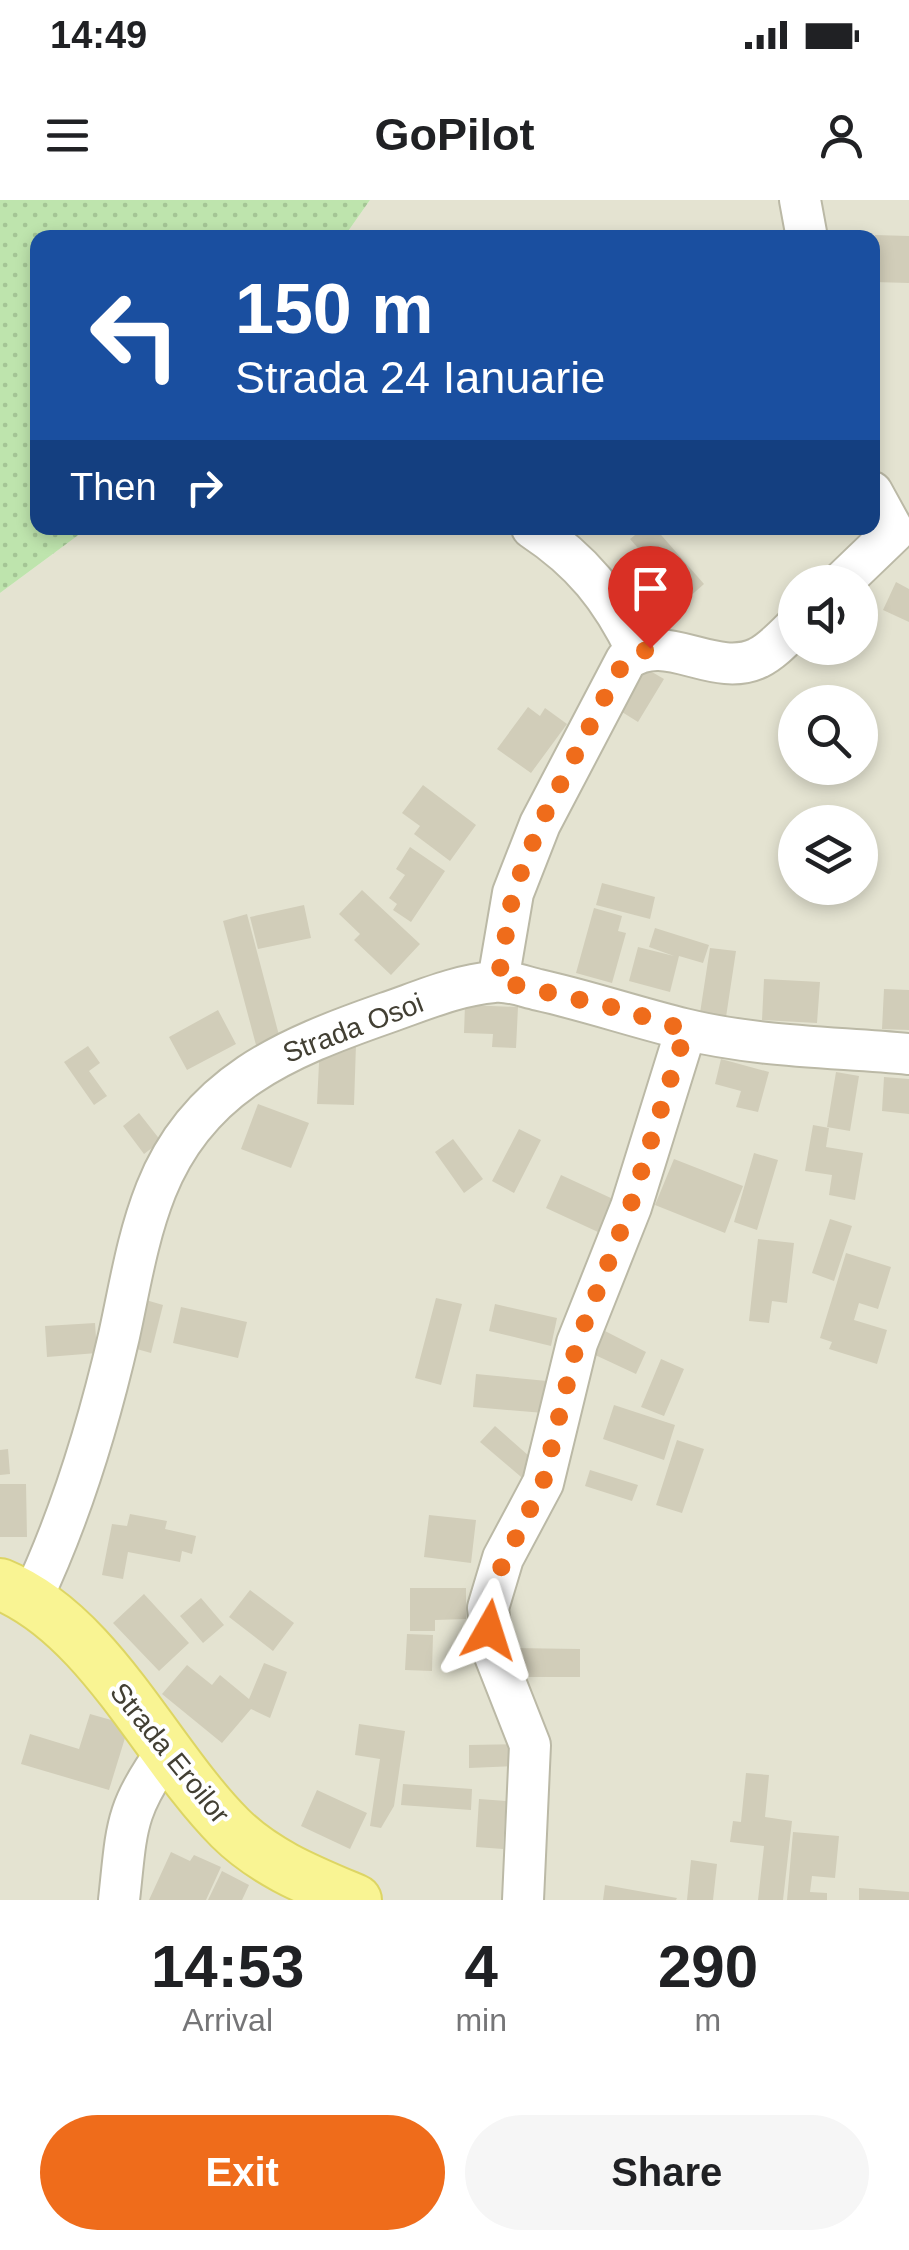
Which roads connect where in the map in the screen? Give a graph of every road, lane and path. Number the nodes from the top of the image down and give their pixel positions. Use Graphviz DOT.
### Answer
graph roads {
  1 [pos="800,200"];
  2 [pos="806,230"];
  3 [pos="880,503"];
  4 [pos="543,535"];
  5 [pos="902,535"];
  6 [pos="864,565"];
  7 [pos="778,642"];
  8 [pos="637,652"];
  9 [pos="498,981"];
  10 [pos="686,1030"];
  11 [pos="909,1054"];
  12 [pos="15,1592"];
  13 [pos="168,1750"];
  14 [pos="119,1900"];
  15 [pos="356,1900"];
  16 [pos="523,1900"];
  1 -- 2 [label="street"];
  3 -- 5 [label="street"];
  4 -- 8 [label="street"];
  5 -- 6 [label="street"];
  7 -- 8 [label="street"];
  8 -- 9 [label="street"];
  9 -- 10 [label="street"];
  9 -- 12 [label="street, Strada Osoi"];
  10 -- 11 [label="street"];
  10 -- 16 [label="street"];
  12 -- 13 [label="main road, Strada Eroilor"];
  13 -- 14 [label="street"];
  13 -- 15 [label="main road, Strada Eroilor"];
}
